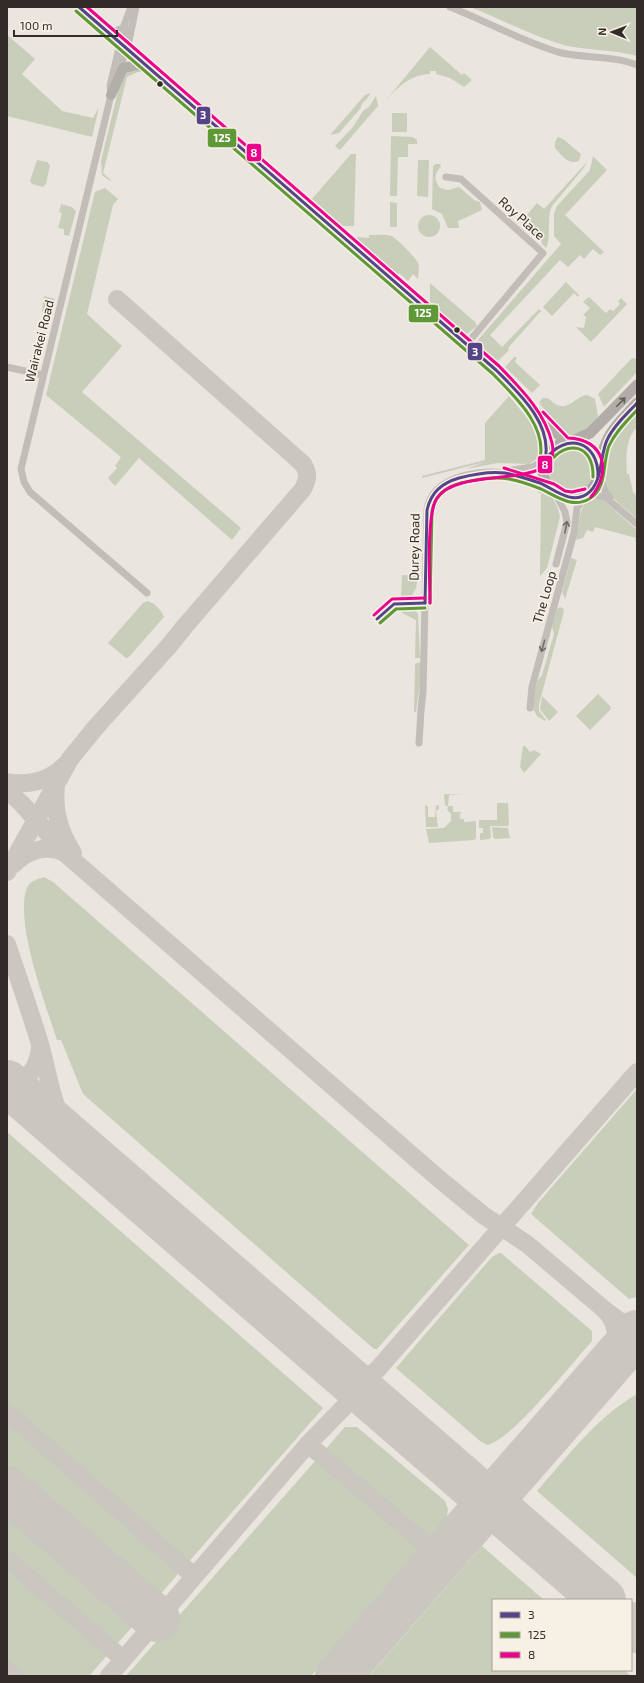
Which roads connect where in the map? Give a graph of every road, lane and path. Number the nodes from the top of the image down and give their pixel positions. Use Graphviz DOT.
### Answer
graph roads {
  1 [pos="79,7"];
  2 [pos="131,7"];
  3 [pos="136,7"];
  4 [pos="450,7"];
  5 [pos="126,25"];
  6 [pos="103,27"];
  7 [pos="124,46"];
  8 [pos="637,65"];
  9 [pos="150,69"];
  10 [pos="121,70"];
  11 [pos="111,95"];
  12 [pos="446,177"];
  13 [pos="466,345"];
  14 [pos="7,367"];
  15 [pos="43,375"];
  16 [pos="637,385"];
  17 [pos="524,399"];
  18 [pos="637,403"];
  19 [pos="568,442"];
  20 [pos="547,458"];
  21 [pos="599,471"];
  22 [pos="496,472"];
  23 [pos="553,491"];
  24 [pos="586,494"];
  25 [pos="616,505"];
  26 [pos="637,524"];
  27 [pos="556,564"];
  28 [pos="147,594"];
  29 [pos="530,708"];
  30 [pos="420,742"];
  1 -- 6 [label="street"];
  2 -- 5 [label="street, Wairakei Road"];
  3 -- 7 [label="street, Wairakei Road"];
  4 -- 8 [label="street"];
  5 -- 6 [label="street"];
  5 -- 7 [label="street, Wairakei Road"];
  6 -- 7 [label="street"];
  7 -- 9 [label="street"];
  7 -- 10 [label="street, Wairakei Road"];
  7 -- 11 [label="street, Wairakei Road"];
  9 -- 10 [label="street"];
  9 -- 13 [label="street"];
  10 -- 11 [label="street"];
  11 -- 15 [label="street, Wairakei Road"];
  12 -- 13 [label="street, Roy Place"];
  13 -- 17 [label="street"];
  14 -- 15 [label="street"];
  15 -- 28 [label="street, Wairakei Road"];
  19 -- 16 [label="main road, one-way"];
  17 -- 19 [label="street"];
  17 -- 20 [label="street"];
  18 -- 21 [label="main road"];
  19 -- 20 [label="main road"];
  19 -- 21 [label="main road"];
  20 -- 22 [label="street, Durey Road"];
  20 -- 23 [label="main road"];
  21 -- 24 [label="main road"];
  21 -- 25 [label="street"];
  22 -- 23 [label="street, Durey Road"];
  22 -- 30 [label="street, Durey Road"];
  23 -- 24 [label="main road"];
  27 -- 23 [label="street, The Loop, one-way"];
  24 -- 25 [label="street"];
  24 -- 29 [label="street, The Loop, one-way"];
  25 -- 26 [label="street"];
}
